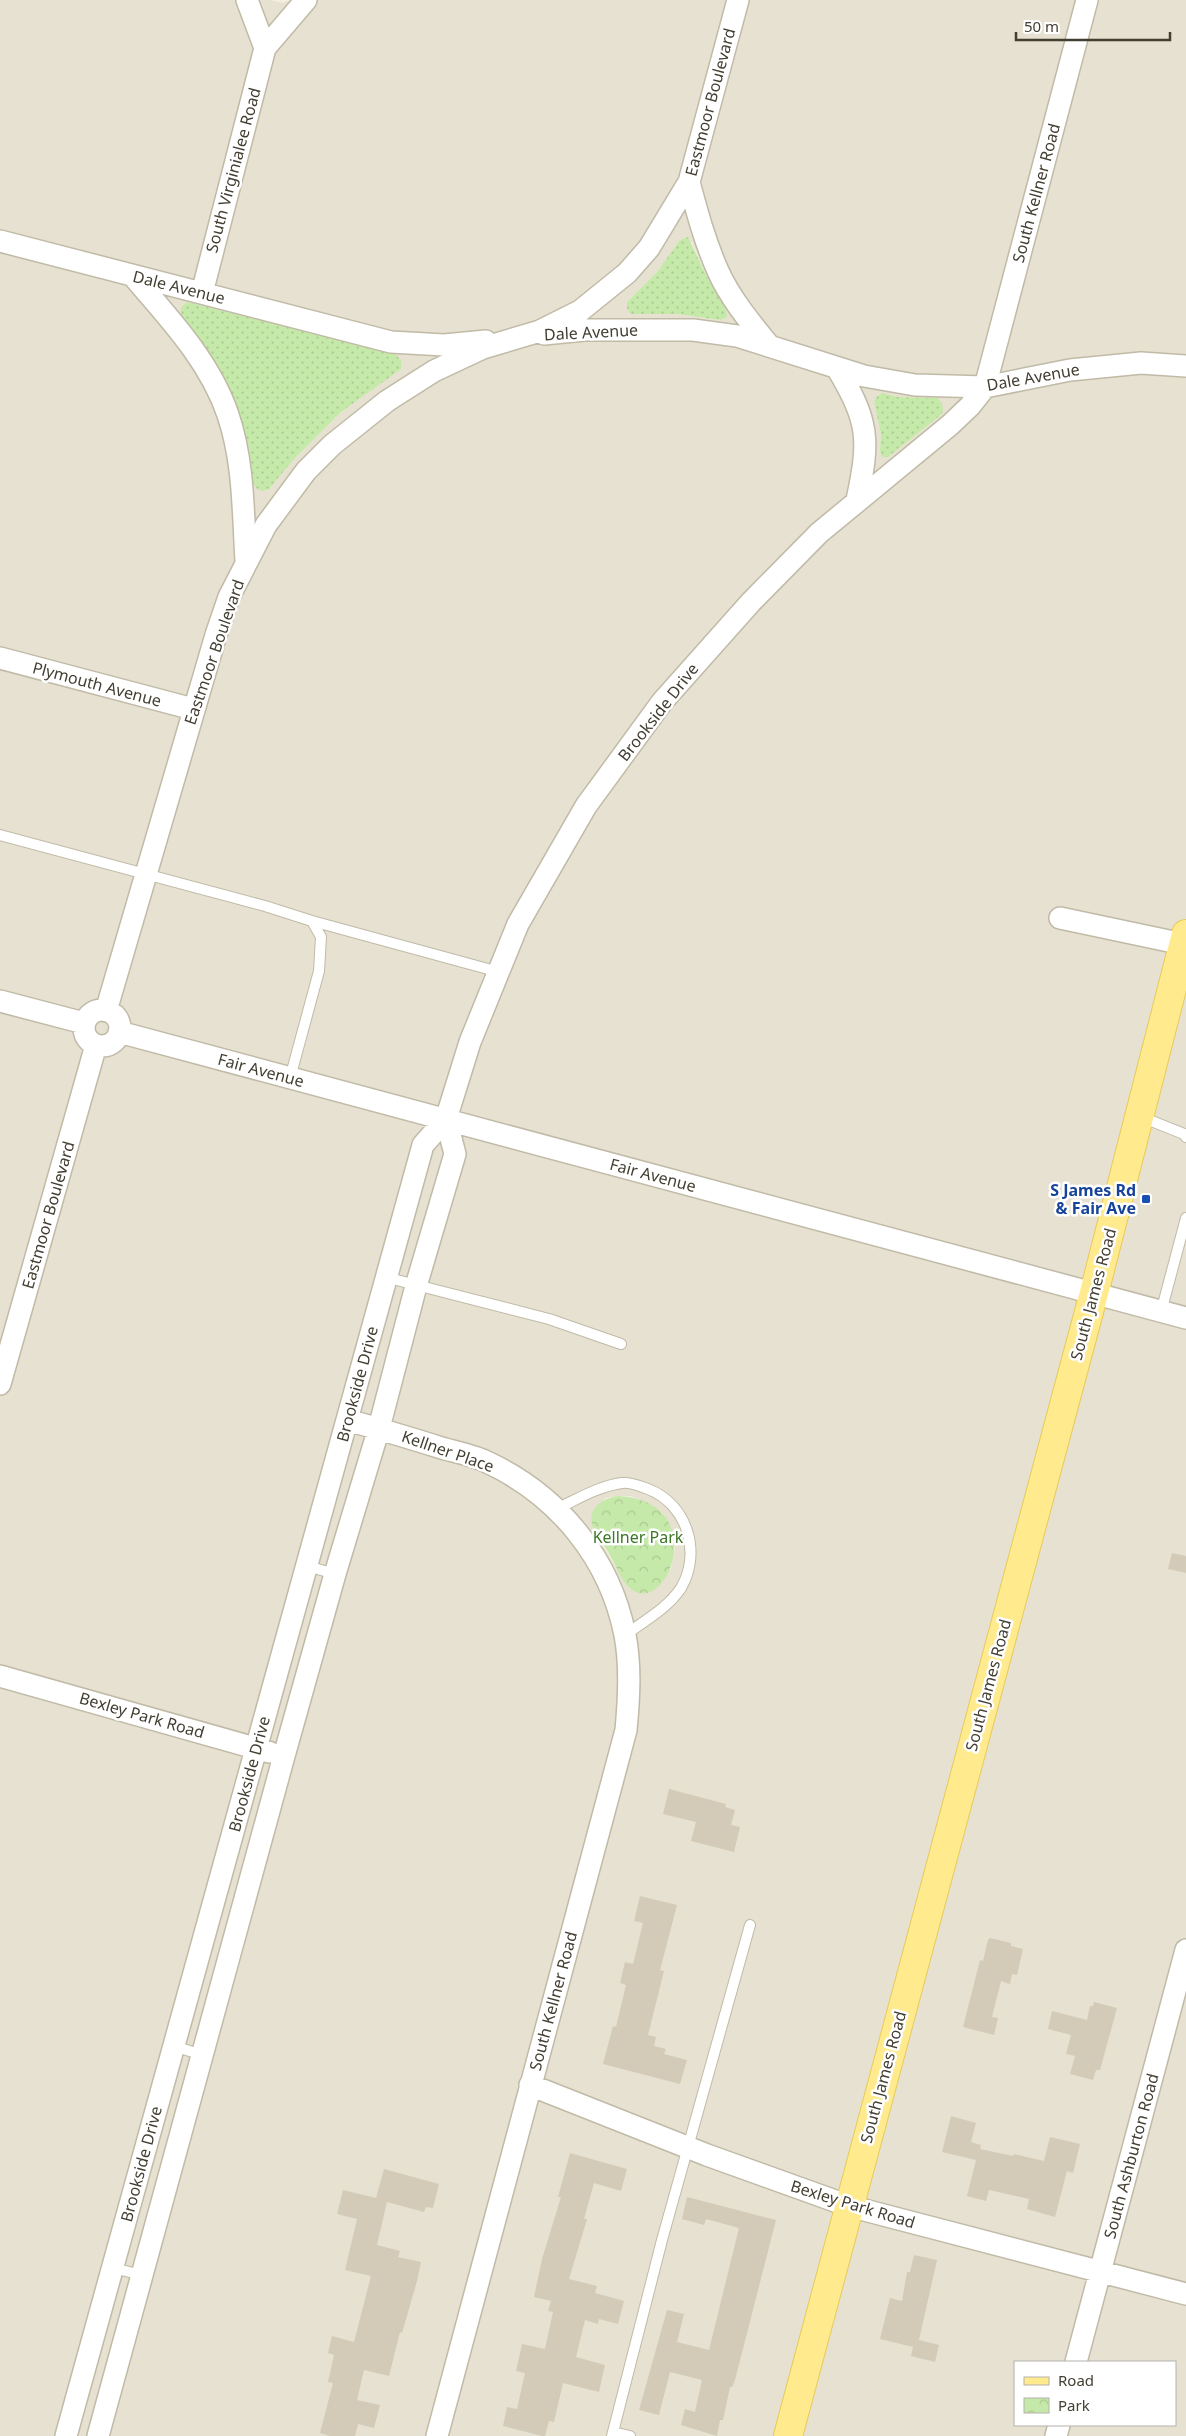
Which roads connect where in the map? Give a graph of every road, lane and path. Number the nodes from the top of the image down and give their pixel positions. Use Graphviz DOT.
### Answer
graph roads {
  1 [pos="247,0"];
  2 [pos="306,0"];
  3 [pos="738,0"];
  4 [pos="1087,0"];
  5 [pos="265,48"];
  6 [pos="689,182"];
  7 [pos="0,241"];
  8 [pos="132,275"];
  9 [pos="202,292"];
  10 [pos="520,337"];
  11 [pos="768,344"];
  12 [pos="1186,366"];
  13 [pos="838,368"];
  14 [pos="985,387"];
  15 [pos="856,500"];
  16 [pos="246,561"];
  17 [pos="0,658"];
  18 [pos="193,709"];
  19 [pos="0,835"];
  20 [pos="146,875"];
  21 [pos="1060,918"];
  22 [pos="312,921"];
  23 [pos="1185,939"];
  24 [pos="499,972"];
  25 [pos="0,1001"];
  26 [pos="106,1011"];
  27 [pos="84,1023"];
  28 [pos="119,1032"];
  29 [pos="96,1046"];
  30 [pos="290,1078"];
  31 [pos="1138,1116"];
  32 [pos="446,1119"];
  33 [pos="1186,1137"];
  34 [pos="1186,1218"];
  35 [pos="385,1277"];
  36 [pos="416,1286"];
  37 [pos="1094,1293"];
  38 [pos="1161,1312"];
  39 [pos="1186,1318"];
  40 [pos="622,1344"];
  41 [pos="0,1384"];
  42 [pos="347,1420"];
  43 [pos="379,1428"];
  44 [pos="558,1508"];
  45 [pos="600,1565"];
  46 [pos="307,1566"];
  47 [pos="335,1574"];
  48 [pos="625,1635"];
  49 [pos="0,1676"];
  50 [pos="256,1748"];
  51 [pos="284,1756"];
  52 [pos="750,1925"];
  53 [pos="1186,1950"];
  54 [pos="174,2046"];
  55 [pos="202,2055"];
  56 [pos="530,2085"];
  57 [pos="688,2148"];
  58 [pos="848,2206"];
  59 [pos="113,2268"];
  60 [pos="1100,2272"];
  61 [pos="142,2276"];
  62 [pos="1186,2294"];
  63 [pos="1076,2361"];
  64 [pos="613,2434"];
  65 [pos="66,2436"];
  66 [pos="98,2436"];
  67 [pos="437,2436"];
  68 [pos="630,2436"];
  69 [pos="788,2436"];
  1 -- 5 [label="street"];
  2 -- 5 [label="street, South Virginialee Road"];
  3 -- 6 [label="street, Eastmoor Boulevard"];
  4 -- 14 [label="street, South Kellner Road"];
  5 -- 9 [label="street, South Virginialee Road"];
  6 -- 10 [label="street, Eastmoor Boulevard"];
  6 -- 11 [label="street"];
  7 -- 8 [label="street, Dale Avenue"];
  8 -- 9 [label="street, Dale Avenue"];
  8 -- 16 [label="street"];
  9 -- 10 [label="street, Dale Avenue"];
  10 -- 11 [label="street, Dale Avenue"];
  10 -- 16 [label="street, Eastmoor Boulevard"];
  11 -- 13 [label="street, Dale Avenue"];
  12 -- 14 [label="street, Dale Avenue"];
  13 -- 14 [label="street, Dale Avenue"];
  13 -- 15 [label="street"];
  14 -- 15 [label="street, Brookside Drive"];
  15 -- 24 [label="street, Brookside Drive"];
  16 -- 18 [label="street, Eastmoor Boulevard"];
  17 -- 18 [label="street, Plymouth Avenue"];
  18 -- 20 [label="street, Eastmoor Boulevard"];
  19 -- 20 [label="lane"];
  20 -- 22 [label="lane"];
  20 -- 26 [label="street, Eastmoor Boulevard"];
  21 -- 23 [label="street"];
  22 -- 24 [label="lane"];
  22 -- 30 [label="lane"];
  23 -- 31 [label="main road, South James Road"];
  24 -- 32 [label="street, Brookside Drive"];
  25 -- 27 [label="street"];
  26 -- 27 [label="street"];
  26 -- 28 [label="street"];
  27 -- 29 [label="street"];
  28 -- 29 [label="street"];
  28 -- 30 [label="street, Fair Avenue"];
  29 -- 41 [label="street, Eastmoor Boulevard"];
  30 -- 32 [label="street, Fair Avenue"];
  31 -- 33 [label="lane"];
  31 -- 37 [label="main road, South James Road"];
  32 -- 35 [label="street, Brookside Drive"];
  32 -- 36 [label="street, Brookside Drive"];
  32 -- 37 [label="street, Fair Avenue"];
  34 -- 38 [label="lane"];
  35 -- 36 [label="lane"];
  35 -- 42 [label="street, Brookside Drive"];
  36 -- 40 [label="lane"];
  36 -- 43 [label="street, Brookside Drive"];
  37 -- 38 [label="street, Fair Avenue"];
  37 -- 58 [label="main road, South James Road"];
  38 -- 39 [label="street, Fair Avenue"];
  42 -- 43 [label="street, Kellner Place"];
  42 -- 46 [label="street, Brookside Drive"];
  43 -- 44 [label="street, Kellner Place"];
  43 -- 47 [label="street, Brookside Drive"];
  44 -- 45 [label="street, Kellner Place"];
  44 -- 48 [label="lane"];
  45 -- 48 [label="street, South Kellner Road"];
  46 -- 47 [label="lane"];
  46 -- 50 [label="street, Brookside Drive"];
  47 -- 51 [label="street, Brookside Drive"];
  48 -- 56 [label="street, South Kellner Road"];
  49 -- 50 [label="street, Bexley Park Road"];
  50 -- 51 [label="street, Bexley Park Road"];
  50 -- 54 [label="street, Brookside Drive"];
  51 -- 55 [label="street, Brookside Drive"];
  52 -- 57 [label="lane"];
  53 -- 60 [label="street, South Ashburton Road"];
  54 -- 55 [label="lane"];
  54 -- 59 [label="street, Brookside Drive"];
  55 -- 61 [label="street, Brookside Drive"];
  56 -- 57 [label="street, Bexley Park Road"];
  56 -- 67 [label="street, South Kellner Road"];
  57 -- 58 [label="street, Bexley Park Road"];
  57 -- 64 [label="lane"];
  58 -- 60 [label="street, Bexley Park Road"];
  58 -- 69 [label="main road, South James Road"];
  59 -- 61 [label="lane"];
  59 -- 65 [label="street, Brookside Drive"];
  60 -- 62 [label="street, Bexley Park Road"];
  60 -- 63 [label="street, South Ashburton Road"];
  61 -- 66 [label="street, Brookside Drive"];
  64 -- 68 [label="lane"];
}
